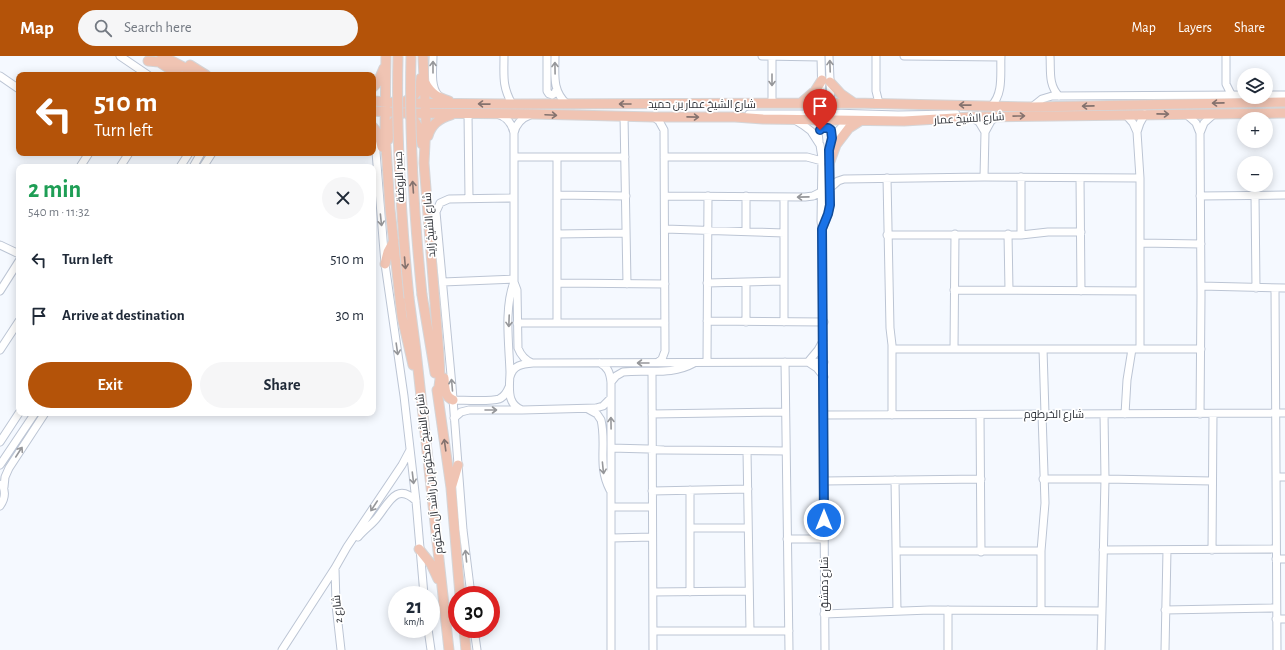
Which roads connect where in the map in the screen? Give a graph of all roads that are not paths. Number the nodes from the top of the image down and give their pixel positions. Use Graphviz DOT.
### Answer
graph roads {
  1 [pos="120,56"];
  2 [pos="162,56"];
  3 [pos="173,56"];
  4 [pos="386,56"];
  5 [pos="398,56"];
  6 [pos="411,56"];
  7 [pos="423,56"];
  8 [pos="433,56"];
  9 [pos="504,56"];
  10 [pos="547,56"];
  11 [pos="555,56"];
  12 [pos="762,56"];
  13 [pos="772,56"];
  14 [pos="821,56"];
  15 [pos="829,56"];
  16 [pos="876,56"];
  17 [pos="904,56"];
  18 [pos="921,56"];
  19 [pos="1001,56"];
  20 [pos="1050,56"];
  21 [pos="1226,56"];
  22 [pos="144,58"];
  23 [pos="136,67"];
  24 [pos="136,72"];
  25 [pos="142,72"];
  26 [pos="164,72"];
  27 [pos="174,72"];
  28 [pos="193,72"];
  29 [pos="201,72"];
  30 [pos="0,76"];
  31 [pos="424,80"];
  32 [pos="826,81"];
  33 [pos="1051,81"];
  34 [pos="376,83"];
  35 [pos="1226,84"];
  36 [pos="16,86"];
  37 [pos="556,90"];
  38 [pos="1000,93"];
  39 [pos="1231,94"];
  40 [pos="1237,94"];
  41 [pos="1220,95"];
  42 [pos="1284,95"];
  43 [pos="1059,96"];
  44 [pos="1273,97"];
  45 [pos="1042,99"];
  46 [pos="1237,99"];
  47 [pos="446,100"];
  48 [pos="376,102"];
  49 [pos="421,103"];
  50 [pos="456,103"];
  51 [pos="772,103"];
  52 [pos="801,103"];
  53 [pos="854,103"];
  54 [pos="879,103"];
  55 [pos="512,104"];
  56 [pos="567,104"];
  57 [pos="826,105"];
  58 [pos="991,106"];
  59 [pos="1008,106"];
  60 [pos="392,107"];
  61 [pos="1032,107"];
  62 [pos="425,113"];
  63 [pos="456,113"];
  64 [pos="468,113"];
  65 [pos="1285,113"];
  66 [pos="495,114"];
  67 [pos="533,114"];
  68 [pos="1145,114"];
  69 [pos="1187,114"];
  70 [pos="1214,114"];
  71 [pos="1126,115"];
  72 [pos="624,116"];
  73 [pos="996,116"];
  74 [pos="654,117"];
  75 [pos="674,117"];
  76 [pos="735,117"];
  77 [pos="972,117"];
  78 [pos="795,120"];
  79 [pos="849,120"];
  80 [pos="860,121"];
  81 [pos="393,123"];
  82 [pos="416,123"];
  83 [pos="664,130"];
  84 [pos="376,132"];
  85 [pos="985,132"];
  86 [pos="1136,132"];
  87 [pos="514,133"];
  88 [pos="1200,133"];
  89 [pos="832,138"];
  90 [pos="820,145"];
  91 [pos="387,149"];
  92 [pos="376,152"];
  93 [pos="514,157"];
  94 [pos="557,157"];
  95 [pos="625,157"];
  96 [pos="664,157"];
  97 [pos="424,163"];
  98 [pos="824,164"];
  99 [pos="984,177"];
  100 [pos="1021,177"];
  101 [pos="388,178"];
  102 [pos="887,178"];
  103 [pos="1080,178"];
  104 [pos="1140,178"];
  105 [pos="844,179"];
  106 [pos="426,183"];
  107 [pos="830,188"];
  108 [pos="821,192"];
  109 [pos="557,195"];
  110 [pos="1255,195"];
  111 [pos="1285,195"];
  112 [pos="626,196"];
  113 [pos="665,196"];
  114 [pos="708,196"];
  115 [pos="746,196"];
  116 [pos="1200,196"];
  117 [pos="784,197"];
  118 [pos="469,198"];
  119 [pos="514,198"];
  120 [pos="665,229"];
  121 [pos="822,229"];
  122 [pos="708,230"];
  123 [pos="746,232"];
  124 [pos="1081,232"];
  125 [pos="626,233"];
  126 [pos="784,233"];
  127 [pos="557,234"];
  128 [pos="955,234"];
  129 [pos="1008,234"];
  130 [pos="1021,234"];
  131 [pos="887,235"];
  132 [pos="394,241"];
  133 [pos="1140,243"];
  134 [pos="0,244"];
  135 [pos="1201,244"];
  136 [pos="7,249"];
  137 [pos="16,253"];
  138 [pos="16,258"];
  139 [pos="385,264"];
  140 [pos="16,265"];
  141 [pos="514,281"];
  142 [pos="784,281"];
  143 [pos="443,282"];
  144 [pos="557,283"];
  145 [pos="707,283"];
  146 [pos="746,283"];
  147 [pos="627,284"];
  148 [pos="665,284"];
  149 [pos="1201,286"];
  150 [pos="1256,288"];
  151 [pos="1275,288"];
  152 [pos="1285,288"];
  153 [pos="954,290"];
  154 [pos="1009,290"];
  155 [pos="0,291"];
  156 [pos="1081,291"];
  157 [pos="1140,291"];
  158 [pos="422,295"];
  159 [pos="408,298"];
  160 [pos="435,303"];
  161 [pos="707,321"];
  162 [pos="517,322"];
  163 [pos="746,322"];
  164 [pos="784,322"];
  165 [pos="824,322"];
  166 [pos="557,323"];
  167 [pos="665,323"];
  168 [pos="16,325"];
  169 [pos="824,341"];
  170 [pos="1,347"];
  171 [pos="1201,348"];
  172 [pos="892,349"];
  173 [pos="954,349"];
  174 [pos="1043,349"];
  175 [pos="1136,349"];
  176 [pos="665,351"];
  177 [pos="658,362"];
  178 [pos="672,362"];
  179 [pos="696,362"];
  180 [pos="707,362"];
  181 [pos="785,362"];
  182 [pos="808,362"];
  183 [pos="824,362"];
  184 [pos="533,363"];
  185 [pos="600,363"];
  186 [pos="652,372"];
  187 [pos="824,376"];
  188 [pos="510,381"];
  189 [pos="611,382"];
  190 [pos="419,392"];
  191 [pos="438,394"];
  192 [pos="610,399"];
  193 [pos="453,400"];
  194 [pos="587,408"];
  195 [pos="522,410"];
  196 [pos="785,412"];
  197 [pos="1277,413"];
  198 [pos="1285,413"];
  199 [pos="652,414"];
  200 [pos="1043,414"];
  201 [pos="1104,414"];
  202 [pos="1124,414"];
  203 [pos="1200,414"];
  204 [pos="1213,414"];
  205 [pos="824,415"];
  206 [pos="892,415"];
  207 [pos="980,415"];
  208 [pos="17,416"];
  209 [pos="32,416"];
  210 [pos="43,416"];
  211 [pos="454,418"];
  212 [pos="23,432"];
  213 [pos="5,436"];
  214 [pos="0,442"];
  215 [pos="611,448"];
  216 [pos="652,449"];
  217 [pos="410,450"];
  218 [pos="747,451"];
  219 [pos="786,451"];
  220 [pos="458,465"];
  221 [pos="0,466"];
  222 [pos="1276,477"];
  223 [pos="1285,477"];
  224 [pos="981,479"];
  225 [pos="1044,479"];
  226 [pos="1104,479"];
  227 [pos="895,480"];
  228 [pos="824,481"];
  229 [pos="1212,481"];
  230 [pos="2,484"];
  231 [pos="451,488"];
  232 [pos="748,489"];
  233 [pos="610,490"];
  234 [pos="690,490"];
  235 [pos="652,491"];
  236 [pos="416,501"];
  237 [pos="0,506"];
  238 [pos="611,507"];
  239 [pos="652,507"];
  240 [pos="690,528"];
  241 [pos="748,528"];
  242 [pos="652,537"];
  243 [pos="612,538"];
  244 [pos="787,539"];
  245 [pos="824,539"];
  246 [pos="419,549"];
  247 [pos="1276,549"];
  248 [pos="1103,550"];
  249 [pos="1167,550"];
  250 [pos="1212,550"];
  251 [pos="896,551"];
  252 [pos="1041,551"];
  253 [pos="345,552"];
  254 [pos="982,552"];
  255 [pos="1276,559"];
  256 [pos="1285,559"];
  257 [pos="335,568"];
  258 [pos="423,586"];
  259 [pos="459,586"];
  260 [pos="469,586"];
  261 [pos="442,589"];
  262 [pos="749,591"];
  263 [pos="653,592"];
  264 [pos="690,592"];
  265 [pos="1276,608"];
  266 [pos="948,610"];
  267 [pos="1041,610"];
  268 [pos="1102,610"];
  269 [pos="1165,610"];
  270 [pos="898,611"];
  271 [pos="824,614"];
  272 [pos="1276,619"];
  273 [pos="1285,619"];
  274 [pos="653,631"];
  275 [pos="750,631"];
  276 [pos="789,631"];
  277 [pos="429,638"];
  278 [pos="475,638"];
  279 [pos="282,650"];
  280 [pos="341,650"];
  281 [pos="431,650"];
  282 [pos="449,650"];
  283 [pos="477,650"];
  284 [pos="611,650"];
  285 [pos="653,650"];
  286 [pos="789,650"];
  287 [pos="824,650"];
  288 [pos="948,650"];
  289 [pos="1101,650"];
  290 [pos="1165,650"];
  291 [pos="1277,650"];
  1 -- 23 [label="street"];
  2 -- 28 [label="main road"];
  3 -- 29 [label="main road"];
  4 -- 34 [label="main road"];
  4 -- 60 [label="main road"];
  5 -- 159 [label="main road, جسر الروضة, one-way, bridge"];
  158 -- 6 [label="main road, جسر الروضة, one-way, bridge"];
  7 -- 31 [label="main road, شارع الشيخ زايد"];
  7 -- 60 [label="main road"];
  47 -- 8 [label="street, one-way"];
  9 -- 55 [label="street"];
  10 -- 37 [label="street"];
  37 -- 11 [label="street, one-way"];
  12 -- 13 [label="street"];
  13 -- 14 [label="street"];
  13 -- 51 [label="street, one-way"];
  14 -- 32 [label="street"];
  32 -- 15 [label="street, one-way"];
  16 -- 54 [label="street"];
  17 -- 18 [label="street"];
  18 -- 19 [label="street"];
  19 -- 38 [label="street"];
  20 -- 33 [label="street"];
  21 -- 35 [label="street"];
  22 -- 26 [label="main road"];
  22 -- 27 [label="main road"];
  23 -- 24 [label="street"];
  23 -- 25 [label="street"];
  30 -- 36 [label="street"];
  31 -- 47 [label="main road"];
  31 -- 49 [label="main road, شارع الشيخ زايد"];
  32 -- 52 [label="main road"];
  32 -- 53 [label="main road"];
  32 -- 57 [label="street"];
  33 -- 43 [label="street"];
  33 -- 45 [label="street"];
  35 -- 39 [label="street"];
  35 -- 41 [label="street"];
  37 -- 56 [label="street"];
  38 -- 58 [label="street"];
  38 -- 59 [label="street"];
  39 -- 40 [label="street"];
  39 -- 41 [label="street"];
  41 -- 43 [label="street"];
  42 -- 44 [label="main road"];
  43 -- 45 [label="street"];
  45 -- 61 [label="street"];
  46 -- 61 [label="main road, one-way"];
  47 -- 50 [label="main road"];
  48 -- 60 [label="main road, شارع الشيخ عمار بن حميد"];
  49 -- 50 [label="main road, شارع الشيخ عمار بن حميد"];
  49 -- 60 [label="main road, شارع الشيخ عمار بن حميد"];
  49 -- 62 [label="main road, شارع الشيخ زايد"];
  55 -- 50 [label="main road, شارع الشيخ عمار بن حميد, one-way"];
  51 -- 52 [label="main road, شارع الشيخ عمار بن حميد"];
  51 -- 56 [label="main road, شارع الشيخ عمار بن حميد, one-way"];
  52 -- 57 [label="main road, شارع الشيخ عمار بن حميد"];
  53 -- 54 [label="main road, شارع الشيخ عمار بن حميد"];
  53 -- 57 [label="main road, شارع الشيخ عمار بن حميد"];
  58 -- 54 [label="main road, شارع الشيخ عمار بن حميد, one-way"];
  55 -- 56 [label="main road, شارع الشيخ عمار بن حميد"];
  57 -- 76 [label="street"];
  57 -- 77 [label="street"];
  58 -- 59 [label="main road, شارع الشيخ عمار بن حميد"];
  59 -- 61 [label="main road, شارع الشيخ عمار بن حميد"];
  60 -- 62 [label="main road, شارع الشيخ عمار بن حميد"];
  60 -- 81 [label="main road"];
  60 -- 82 [label="main road"];
  60 -- 91 [label="main road"];
  62 -- 63 [label="main road, شارع الشيخ عمار بن حميد"];
  62 -- 97 [label="main road, شارع الشيخ زايد"];
  63 -- 64 [label="main road, شارع الشيخ عمار بن حميد"];
  63 -- 106 [label="main road"];
  64 -- 66 [label="main road, شارع الشيخ عمار بن حميد"];
  64 -- 118 [label="street"];
  65 -- 70 [label="main road, شارع الشيخ عمار"];
  66 -- 67 [label="main road, شارع الشيخ عمار بن حميد"];
  66 -- 87 [label="street"];
  67 -- 72 [label="main road, شارع الشيخ عمار بن حميد, one-way"];
  67 -- 87 [label="street"];
  68 -- 69 [label="main road, شارع الشيخ عمار, one-way"];
  68 -- 71 [label="main road, شارع الشيخ عمار"];
  68 -- 86 [label="street"];
  69 -- 70 [label="main road, شارع الشيخ عمار"];
  69 -- 88 [label="street"];
  70 -- 88 [label="street"];
  73 -- 71 [label="main road, شارع الشيخ عمار, one-way"];
  71 -- 86 [label="street"];
  72 -- 74 [label="main road, شارع الشيخ عمار بن حميد"];
  72 -- 95 [label="street"];
  73 -- 77 [label="main road, شارع الشيخ عمار"];
  73 -- 85 [label="street"];
  74 -- 75 [label="main road, شارع الشيخ عمار"];
  74 -- 83 [label="street"];
  75 -- 76 [label="main road, شارع الشيخ عمار, one-way"];
  75 -- 83 [label="street"];
  76 -- 78 [label="main road, شارع الشيخ عمار"];
  77 -- 80 [label="main road, شارع الشيخ عمار"];
  77 -- 85 [label="street"];
  78 -- 79 [label="main road, شارع الشيخ عمار"];
  78 -- 90 [label="street, شارع دمشق"];
  79 -- 80 [label="main road, شارع الشيخ عمار"];
  79 -- 89 [label="street"];
  80 -- 98 [label="main road"];
  81 -- 82 [label="main road"];
  81 -- 91 [label="main road"];
  82 -- 97 [label="main road"];
  83 -- 96 [label="street"];
  84 -- 101 [label="main road"];
  85 -- 99 [label="street"];
  86 -- 104 [label="street"];
  87 -- 93 [label="street"];
  88 -- 116 [label="street"];
  89 -- 90 [label="street"];
  89 -- 98 [label="street, شارع دمشق"];
  90 -- 98 [label="street, شارع دمشق"];
  91 -- 101 [label="main road"];
  92 -- 139 [label="street, one-way"];
  93 -- 94 [label="street"];
  93 -- 119 [label="street"];
  94 -- 95 [label="street"];
  94 -- 109 [label="street"];
  95 -- 112 [label="street"];
  96 -- 98 [label="street"];
  96 -- 113 [label="street"];
  97 -- 106 [label="main road, شارع الشيخ زايد"];
  98 -- 105 [label="street"];
  98 -- 107 [label="street, شارع دمشق"];
  98 -- 108 [label="street, شارع دمشق"];
  99 -- 100 [label="street"];
  99 -- 102 [label="street"];
  100 -- 103 [label="street"];
  100 -- 130 [label="street"];
  101 -- 132 [label="main road"];
  102 -- 105 [label="street"];
  102 -- 131 [label="street"];
  103 -- 104 [label="street"];
  103 -- 124 [label="street"];
  104 -- 133 [label="street"];
  105 -- 107 [label="street"];
  106 -- 160 [label="main road, شارع الشيخ زايد"];
  107 -- 121 [label="street, شارع دمشق"];
  108 -- 117 [label="street, one-way"];
  108 -- 121 [label="street, شارع دمشق"];
  109 -- 112 [label="street"];
  109 -- 127 [label="street"];
  110 -- 111 [label="street"];
  110 -- 116 [label="street"];
  110 -- 150 [label="street"];
  112 -- 125 [label="street"];
  113 -- 114 [label="street"];
  113 -- 120 [label="street"];
  114 -- 115 [label="street"];
  114 -- 122 [label="street"];
  115 -- 117 [label="street"];
  115 -- 123 [label="street"];
  116 -- 135 [label="street"];
  117 -- 126 [label="street"];
  118 -- 119 [label="street"];
  118 -- 143 [label="street"];
  119 -- 141 [label="street"];
  120 -- 122 [label="street"];
  120 -- 148 [label="street"];
  121 -- 165 [label="street, شارع دمشق"];
  122 -- 123 [label="street"];
  122 -- 145 [label="street"];
  123 -- 126 [label="street"];
  124 -- 130 [label="street"];
  124 -- 156 [label="street"];
  125 -- 127 [label="street"];
  125 -- 147 [label="street"];
  126 -- 142 [label="street"];
  127 -- 144 [label="street"];
  128 -- 129 [label="street"];
  128 -- 131 [label="street"];
  128 -- 153 [label="street"];
  129 -- 130 [label="street"];
  129 -- 154 [label="street"];
  131 -- 172 [label="street"];
  132 -- 139 [label="main road"];
  132 -- 190 [label="main road"];
  133 -- 135 [label="street"];
  133 -- 157 [label="street"];
  134 -- 136 [label="street"];
  135 -- 149 [label="street"];
  136 -- 137 [label="street"];
  136 -- 138 [label="street"];
  139 -- 217 [label="street, one-way"];
  140 -- 155 [label="street"];
  141 -- 143 [label="street"];
  141 -- 162 [label="street"];
  141 -- 188 [label="street, one-way"];
  142 -- 146 [label="street"];
  142 -- 164 [label="street"];
  193 -- 143 [label="street, one-way"];
  144 -- 147 [label="street"];
  144 -- 166 [label="street"];
  145 -- 146 [label="street"];
  145 -- 161 [label="street"];
  146 -- 163 [label="street"];
  147 -- 148 [label="street"];
  148 -- 167 [label="street"];
  149 -- 150 [label="street"];
  149 -- 171 [label="street"];
  150 -- 151 [label="street"];
  151 -- 152 [label="street"];
  151 -- 197 [label="street"];
  153 -- 154 [label="street"];
  153 -- 173 [label="street"];
  154 -- 156 [label="street"];
  156 -- 157 [label="street"];
  157 -- 175 [label="street"];
  158 -- 191 [label="main road, شارع الشيخ مكتوم بن راشد آل مكتوم"];
  159 -- 190 [label="main road, شارع الشيخ مكتوم بن راشد آل مكتوم"];
  160 -- 191 [label="main road, شارع الشيخ زايد"];
  160 -- 193 [label="main road"];
  161 -- 163 [label="street"];
  161 -- 180 [label="street"];
  162 -- 166 [label="street"];
  162 -- 184 [label="street"];
  163 -- 164 [label="street"];
  164 -- 165 [label="street"];
  165 -- 169 [label="street, شارع دمشق"];
  166 -- 167 [label="street"];
  167 -- 176 [label="street"];
  168 -- 170 [label="street"];
  169 -- 182 [label="street"];
  169 -- 183 [label="street, شارع دمشق"];
  171 -- 175 [label="street"];
  171 -- 203 [label="street"];
  172 -- 173 [label="street"];
  172 -- 206 [label="street"];
  173 -- 174 [label="street"];
  174 -- 175 [label="street"];
  174 -- 200 [label="street"];
  175 -- 202 [label="street"];
  176 -- 177 [label="street"];
  176 -- 178 [label="street"];
  177 -- 178 [label="street"];
  177 -- 185 [label="street, one-way"];
  178 -- 179 [label="street"];
  179 -- 180 [label="street"];
  179 -- 186 [label="street"];
  180 -- 181 [label="street"];
  181 -- 182 [label="street"];
  181 -- 196 [label="street"];
  182 -- 183 [label="street"];
  182 -- 187 [label="street"];
  183 -- 187 [label="street, شارع دمشق"];
  184 -- 185 [label="street"];
  184 -- 188 [label="street"];
  185 -- 189 [label="street"];
  186 -- 189 [label="street"];
  186 -- 199 [label="street"];
  187 -- 205 [label="street, شارع دمشق"];
  188 -- 193 [label="street"];
  188 -- 195 [label="street"];
  189 -- 192 [label="street"];
  190 -- 261 [label="main road, شارع الشيخ مكتوم بن راشد آل مكتوم"];
  231 -- 191 [label="main road, شارع الشيخ مكتوم بن راشد آل مكتوم, one-way"];
  192 -- 194 [label="street"];
  215 -- 192 [label="street, one-way"];
  193 -- 211 [label="street"];
  194 -- 195 [label="street"];
  194 -- 233 [label="street, one-way"];
  211 -- 195 [label="street, one-way"];
  196 -- 199 [label="street"];
  196 -- 219 [label="street"];
  197 -- 198 [label="street, شارع الخرطوم"];
  197 -- 204 [label="street, شارع الخرطوم"];
  197 -- 222 [label="street"];
  199 -- 216 [label="street"];
  200 -- 201 [label="street, شارع الخرطوم"];
  200 -- 207 [label="street, شارع الخرطوم"];
  200 -- 225 [label="street"];
  201 -- 202 [label="street, شارع الخرطوم"];
  201 -- 226 [label="street"];
  202 -- 203 [label="street, شارع الخرطوم"];
  203 -- 204 [label="street, شارع الخرطوم"];
  204 -- 229 [label="street"];
  205 -- 206 [label="street, شارع الخرطوم"];
  205 -- 228 [label="street, شارع دمشق"];
  206 -- 207 [label="street, شارع الخرطوم"];
  207 -- 224 [label="street"];
  208 -- 213 [label="street"];
  209 -- 212 [label="street"];
  230 -- 210 [label="street, one-way"];
  211 -- 220 [label="street"];
  212 -- 213 [label="street"];
  212 -- 221 [label="street"];
  213 -- 214 [label="street"];
  215 -- 216 [label="street"];
  215 -- 233 [label="street"];
  216 -- 218 [label="street"];
  216 -- 235 [label="street"];
  217 -- 236 [label="street, one-way"];
  217 -- 253 [label="street, one-way"];
  218 -- 219 [label="street"];
  218 -- 232 [label="street"];
  219 -- 244 [label="street"];
  220 -- 231 [label="main road"];
  260 -- 220 [label="street, one-way"];
  222 -- 223 [label="street"];
  222 -- 247 [label="street"];
  224 -- 227 [label="street"];
  224 -- 254 [label="street"];
  225 -- 226 [label="street"];
  225 -- 252 [label="street"];
  226 -- 229 [label="street"];
  226 -- 248 [label="street"];
  227 -- 228 [label="street"];
  227 -- 251 [label="street"];
  228 -- 245 [label="street, شارع دمشق"];
  229 -- 250 [label="street"];
  230 -- 237 [label="street"];
  231 -- 259 [label="main road, شارع الشيخ مكتوم بن راشد آل مكتوم"];
  232 -- 234 [label="street"];
  232 -- 241 [label="street"];
  233 -- 238 [label="street"];
  234 -- 235 [label="street"];
  234 -- 240 [label="street"];
  235 -- 239 [label="street"];
  236 -- 246 [label="street"];
  236 -- 253 [label="street"];
  238 -- 239 [label="street"];
  238 -- 243 [label="street"];
  239 -- 242 [label="street"];
  240 -- 241 [label="street"];
  240 -- 264 [label="street"];
  241 -- 262 [label="street"];
  242 -- 243 [label="street"];
  242 -- 263 [label="street"];
  243 -- 284 [label="street"];
  244 -- 245 [label="street"];
  244 -- 276 [label="street"];
  245 -- 271 [label="street, شارع دمشق"];
  246 -- 258 [label="street"];
  246 -- 261 [label="main road"];
  247 -- 250 [label="street"];
  247 -- 255 [label="street"];
  248 -- 249 [label="street"];
  248 -- 268 [label="street"];
  249 -- 250 [label="street"];
  249 -- 269 [label="street"];
  251 -- 254 [label="street"];
  251 -- 270 [label="street"];
  252 -- 254 [label="street"];
  252 -- 267 [label="street"];
  253 -- 257 [label="street"];
  255 -- 256 [label="street"];
  255 -- 265 [label="street"];
  257 -- 279 [label="street"];
  257 -- 280 [label="street, شارع 2"];
  261 -- 282 [label="main road, شارع الشيخ مكتوم بن راشد آل مكتوم"];
  262 -- 264 [label="street"];
  262 -- 275 [label="street"];
  263 -- 264 [label="street"];
  263 -- 274 [label="street"];
  265 -- 269 [label="street"];
  265 -- 272 [label="street"];
  266 -- 267 [label="street"];
  266 -- 270 [label="street"];
  266 -- 288 [label="street"];
  267 -- 268 [label="street"];
  268 -- 289 [label="street"];
  269 -- 290 [label="street"];
  270 -- 271 [label="street"];
  271 -- 287 [label="street, شارع دمشق"];
  272 -- 273 [label="street"];
  272 -- 291 [label="street"];
  274 -- 275 [label="street"];
  274 -- 285 [label="street"];
  275 -- 276 [label="street"];
  276 -- 286 [label="street"];
  277 -- 281 [label="street"];
  278 -- 283 [label="street"];
}
